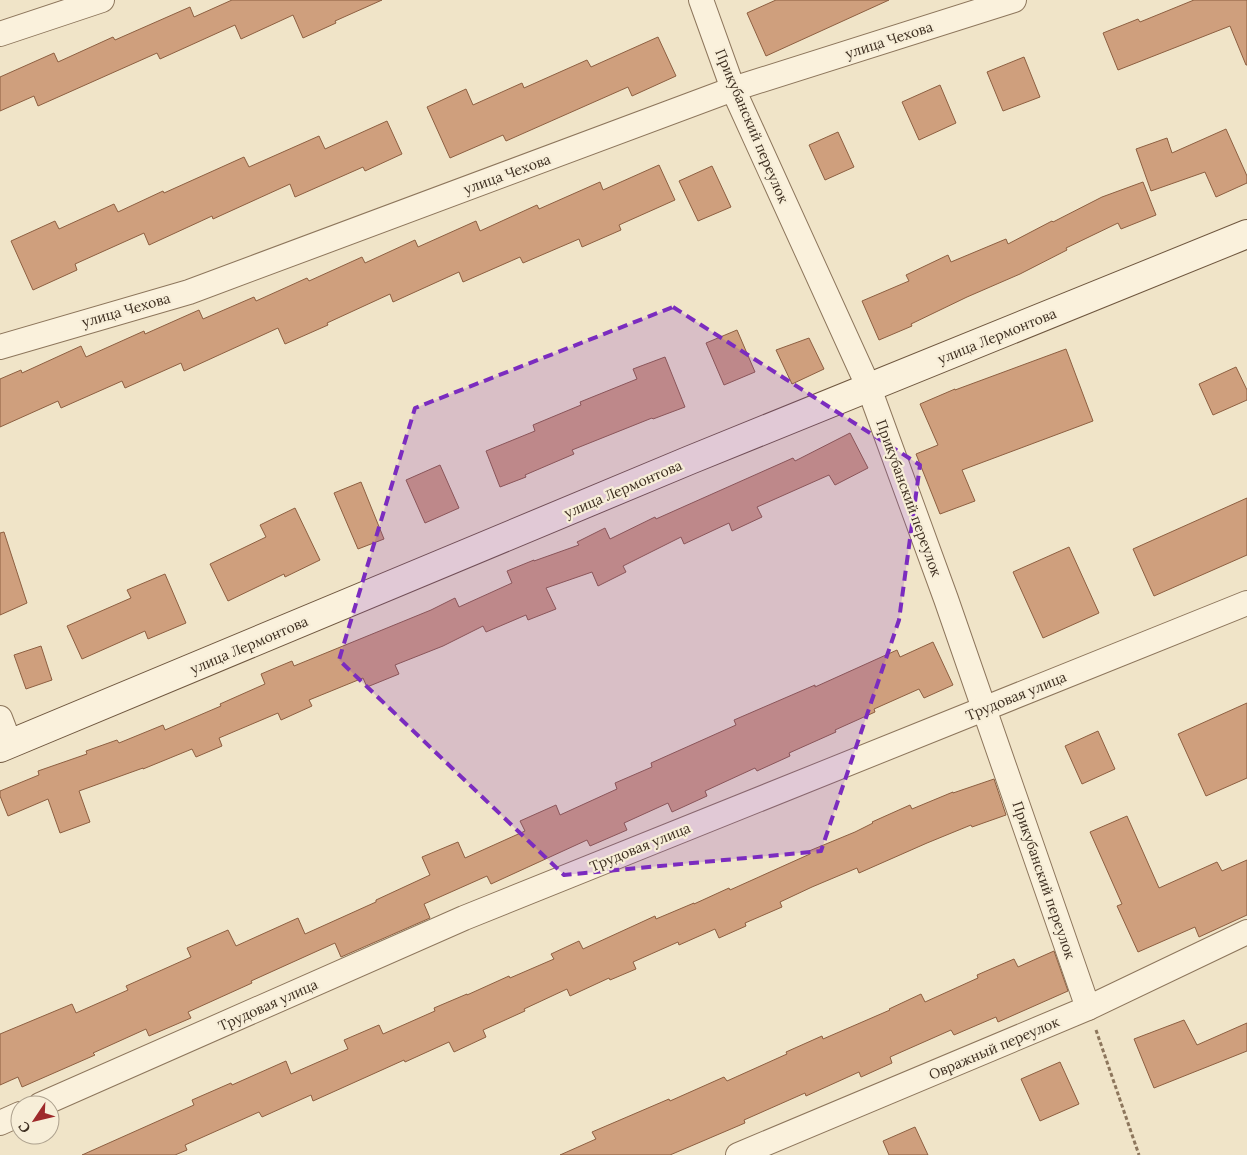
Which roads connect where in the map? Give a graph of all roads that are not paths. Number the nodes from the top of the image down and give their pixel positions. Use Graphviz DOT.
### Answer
graph roads {
  1 [pos="102,0"];
  2 [pos="701,0"];
  3 [pos="1014,0"];
  4 [pos="0,34"];
  5 [pos="733,89"];
  6 [pos="1247,234"];
  7 [pos="0,347"];
  8 [pos="869,388"];
  9 [pos="1247,603"];
  10 [pos="984,708"];
  11 [pos="0,718"];
  12 [pos="5,746"];
  13 [pos="1247,932"];
  14 [pos="1088,1008"];
  15 [pos="60,1096"];
  16 [pos="738,1155"];
  1 -- 4 [label="street"];
  2 -- 5 [label="street, Прикубанский переулок"];
  3 -- 5 [label="street, улица Чехова"];
  5 -- 7 [label="street, улица Чехова"];
  5 -- 8 [label="street, Прикубанский переулок"];
  6 -- 8 [label="street, улица Лермонтова"];
  8 -- 10 [label="street, Прикубанский переулок"];
  8 -- 12 [label="street, улица Лермонтова"];
  9 -- 10 [label="street, Трудовая улица"];
  10 -- 14 [label="street, Прикубанский переулок"];
  10 -- 15 [label="street, Трудовая улица"];
  11 -- 12 [label="street"];
  13 -- 14 [label="street, Овражный переулок"];
  14 -- 16 [label="street, Овражный переулок"];
}
